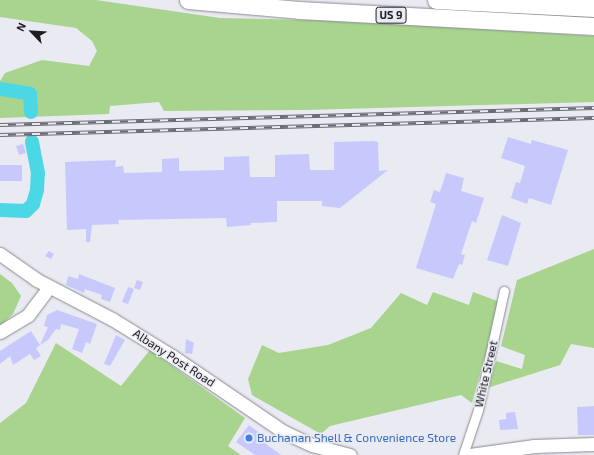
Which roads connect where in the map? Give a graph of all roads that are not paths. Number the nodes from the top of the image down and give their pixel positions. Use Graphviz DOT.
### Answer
graph roads {
  1 [pos="188,0"];
  2 [pos="436,0"];
  3 [pos="594,8"];
  4 [pos="594,26"];
  5 [pos="0,254"];
  6 [pos="49,287"];
  7 [pos="504,291"];
  8 [pos="0,332"];
  9 [pos="594,444"];
  10 [pos="315,450"];
  11 [pos="350,455"];
  12 [pos="463,455"];
  13 [pos="470,455"];
  1 -- 4 [label="highway, US 9"];
  2 -- 3 [label="highway"];
  5 -- 6 [label="main road, Albany Post Road"];
  6 -- 8 [label="main road"];
  6 -- 10 [label="main road, Albany Post Road"];
  7 -- 12 [label="street, White Street"];
  9 -- 13 [label="main road"];
  10 -- 11 [label="main road, Albany Post Road"];
}
